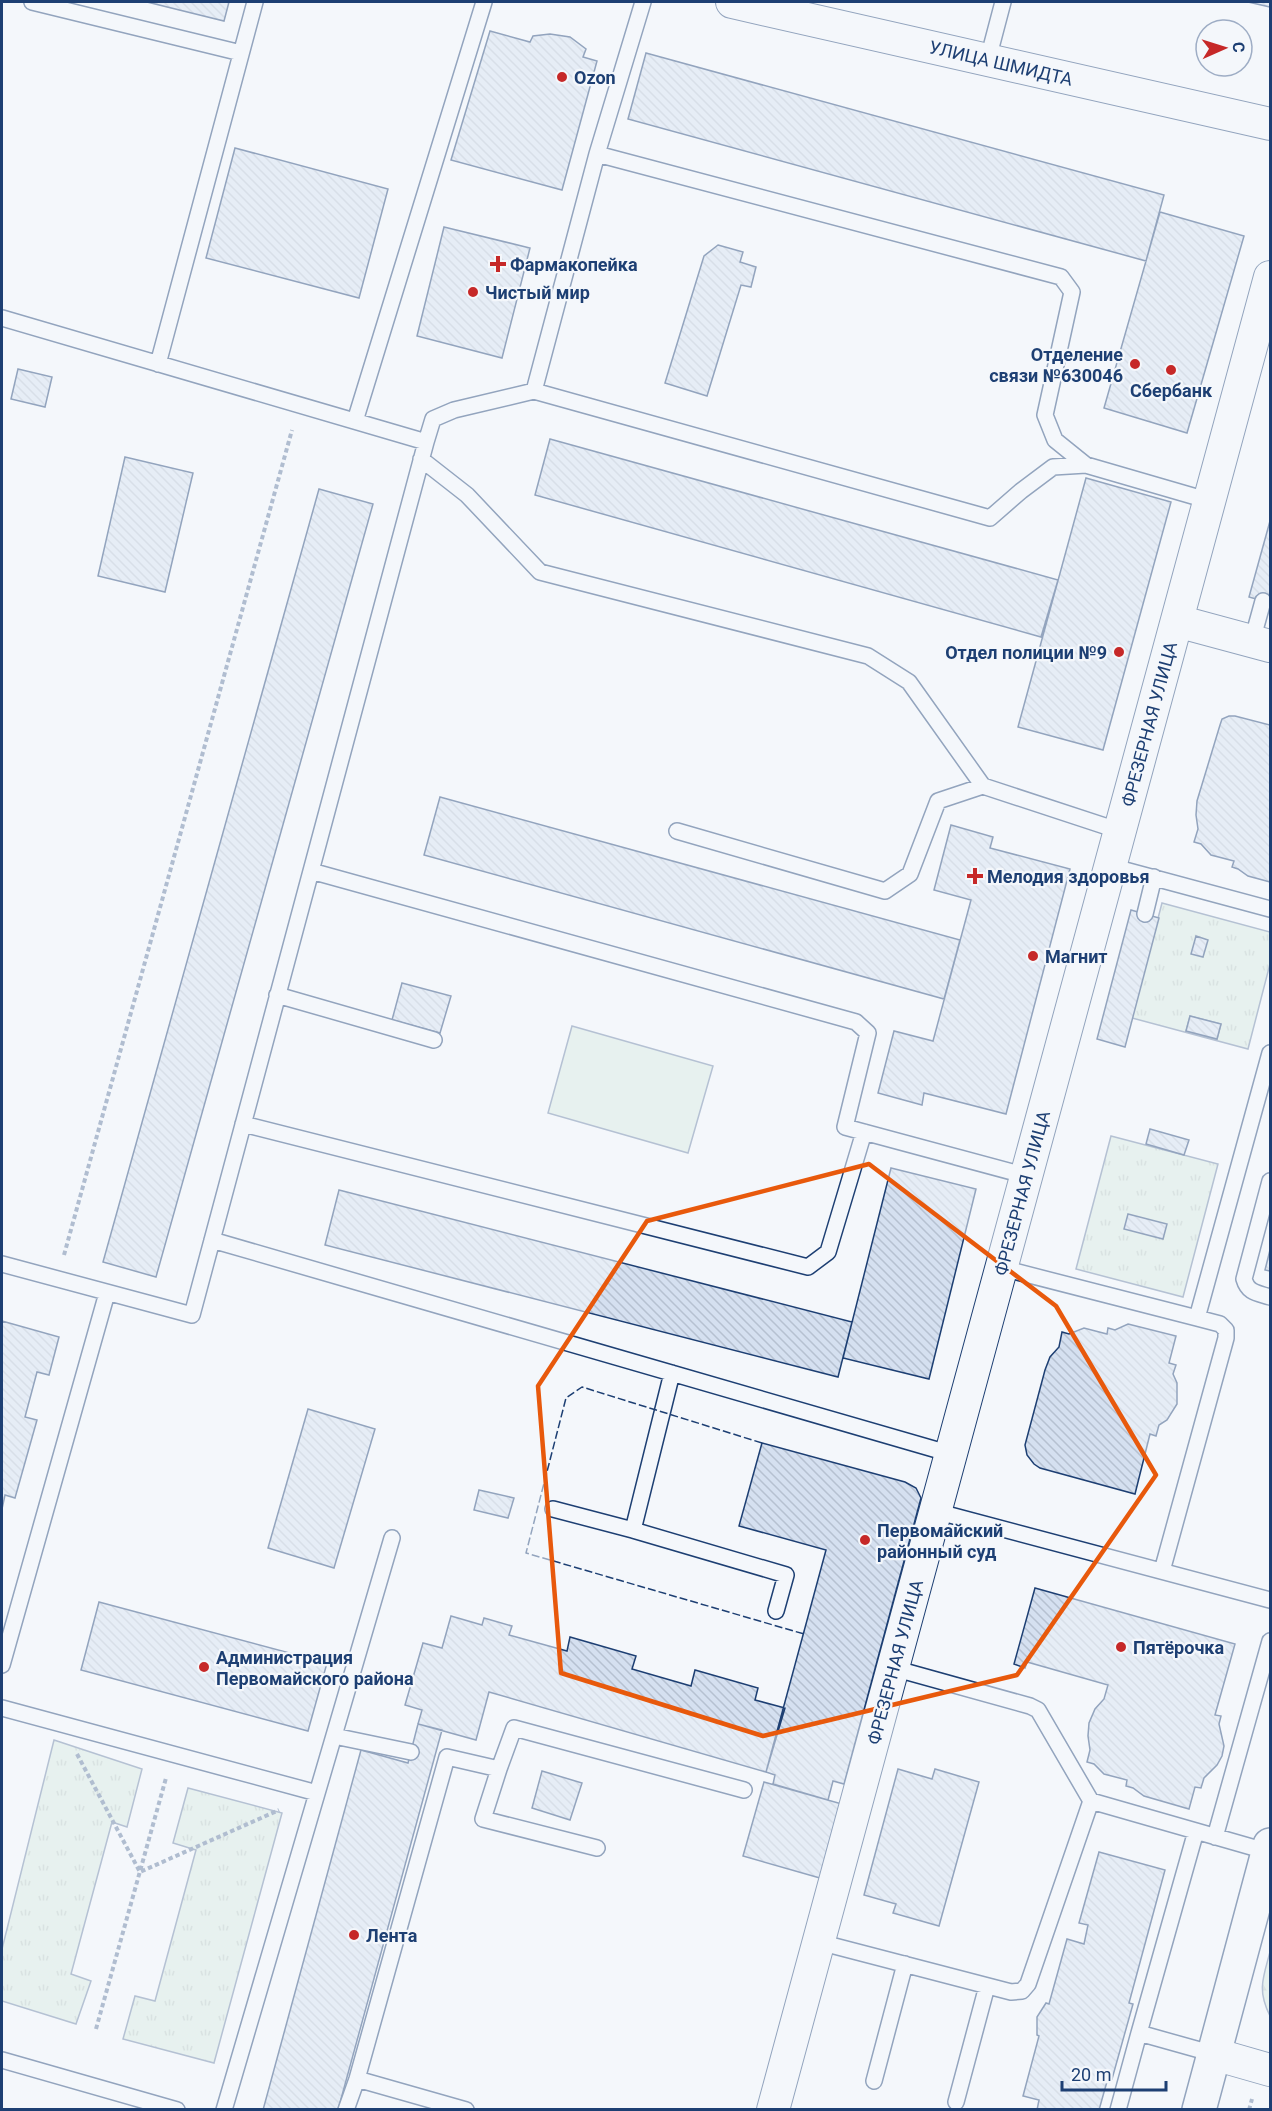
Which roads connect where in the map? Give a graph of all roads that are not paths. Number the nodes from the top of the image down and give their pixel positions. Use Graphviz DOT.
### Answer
graph roads {
  1 [pos="32,2"];
  2 [pos="255,2"];
  3 [pos="484,2"];
  4 [pos="643,2"];
  5 [pos="732,2"];
  6 [pos="1003,2"];
  7 [pos="241,53"];
  8 [pos="988,60"];
  9 [pos="1270,124"];
  10 [pos="597,154"];
  11 [pos="1270,277"];
  12 [pos="2,318"];
  13 [pos="158,364"];
  14 [pos="534,391"];
  15 [pos="355,421"];
  16 [pos="426,442"];
  17 [pos="421,459"];
  18 [pos="1086,465"];
  19 [pos="1210,501"];
  20 [pos="1263,601"];
  21 [pos="1177,621"];
  22 [pos="1261,643"];
  23 [pos="983,786"];
  24 [pos="677,831"];
  25 [pos="1120,831"];
  26 [pos="1110,866"];
  27 [pos="310,871"];
  28 [pos="1154,877"];
  29 [pos="1270,909"];
  30 [pos="1145,914"];
  31 [pos="277,995"];
  32 [pos="434,1040"];
  33 [pos="1270,1053"];
  34 [pos="243,1124"];
  35 [pos="864,1132"];
  36 [pos="1027,1176"];
  37 [pos="1270,1181"];
  38 [pos="212,1240"];
  39 [pos="2,1264"];
  40 [pos="1002,1268"];
  41 [pos="107,1293"];
  42 [pos="1270,1297"];
  43 [pos="1197,1318"];
  44 [pos="672,1373"];
  45 [pos="951,1454"];
  46 [pos="553,1509"];
  47 [pos="935,1511"];
  48 [pos="633,1530"];
  49 [pos="392,1538"];
  50 [pos="1162,1571"];
  51 [pos="1270,1600"];
  52 [pos="776,1611"];
  53 [pos="1270,1641"];
  54 [pos="2,1665"];
  55 [pos="893,1668"];
  56 [pos="2,1708"];
  57 [pos="334,1736"];
  58 [pos="411,1752"];
  59 [pos="499,1769"];
  60 [pos="744,1790"];
  61 [pos="317,1793"];
  62 [pos="1091,1801"];
  63 [pos="1196,1832"];
  64 [pos="1215,1837"];
  65 [pos="597,1848"];
  66 [pos="1270,1849"];
  67 [pos="819,1942"];
  68 [pos="904,1964"];
  69 [pos="987,1986"];
  70 [pos="1139,2033"];
  71 [pos="1214,2054"];
  72 [pos="2,2060"];
  73 [pos="1270,2070"];
  74 [pos="357,2079"];
  75 [pos="874,2081"];
  76 [pos="956,2102"];
  77 [pos="177,2109"];
  78 [pos="224,2109"];
  79 [pos="346,2109"];
  80 [pos="466,2109"];
  81 [pos="773,2109"];
  82 [pos="1118,2109"];
  83 [pos="1199,2109"];
  1 -- 7 [label="lane"];
  2 -- 7 [label="lane"];
  3 -- 15 [label="lane"];
  4 -- 10 [label="lane"];
  5 -- 8 [label="street, УЛИЦА ШМИДТА"];
  6 -- 8 [label="lane"];
  7 -- 13 [label="lane"];
  8 -- 9 [label="street, УЛИЦА ШМИДТА"];
  10 -- 14 [label="lane"];
  10 -- 18 [label="lane"];
  11 -- 19 [label="street, ФРЕЗЕРНАЯ УЛИЦА"];
  12 -- 13 [label="lane"];
  13 -- 15 [label="lane"];
  14 -- 16 [label="lane"];
  14 -- 18 [label="lane"];
  15 -- 16 [label="lane"];
  16 -- 17 [label="lane"];
  17 -- 23 [label="lane"];
  17 -- 27 [label="lane"];
  18 -- 19 [label="lane"];
  19 -- 21 [label="street, ФРЕЗЕРНАЯ УЛИЦА"];
  20 -- 22 [label="lane"];
  21 -- 22 [label="street"];
  21 -- 25 [label="street, ФРЕЗЕРНАЯ УЛИЦА"];
  23 -- 24 [label="lane"];
  23 -- 25 [label="lane"];
  25 -- 26 [label="street, ФРЕЗЕРНАЯ УЛИЦА"];
  26 -- 28 [label="lane"];
  26 -- 36 [label="street, ФРЕЗЕРНАЯ УЛИЦА"];
  27 -- 31 [label="lane"];
  27 -- 35 [label="lane"];
  28 -- 29 [label="lane"];
  28 -- 30 [label="lane"];
  31 -- 32 [label="lane"];
  31 -- 34 [label="lane"];
  33 -- 43 [label="lane"];
  34 -- 35 [label="lane"];
  34 -- 38 [label="lane"];
  35 -- 36 [label="lane"];
  36 -- 40 [label="street, ФРЕЗЕРНАЯ УЛИЦА"];
  37 -- 42 [label="lane"];
  38 -- 41 [label="lane"];
  38 -- 44 [label="lane"];
  39 -- 41 [label="lane"];
  40 -- 43 [label="lane"];
  40 -- 45 [label="street, ФРЕЗЕРНАЯ УЛИЦА"];
  41 -- 54 [label="lane"];
  43 -- 50 [label="lane"];
  44 -- 45 [label="lane"];
  44 -- 48 [label="lane"];
  45 -- 47 [label="street, ФРЕЗЕРНАЯ УЛИЦА"];
  46 -- 48 [label="lane"];
  47 -- 50 [label="lane"];
  47 -- 55 [label="street, ФРЕЗЕРНАЯ УЛИЦА"];
  48 -- 52 [label="lane"];
  49 -- 57 [label="lane"];
  50 -- 51 [label="lane"];
  53 -- 64 [label="lane"];
  55 -- 62 [label="lane"];
  55 -- 67 [label="street, ФРЕЗЕРНАЯ УЛИЦА"];
  56 -- 61 [label="lane"];
  57 -- 58 [label="lane"];
  57 -- 61 [label="lane"];
  59 -- 60 [label="lane"];
  59 -- 65 [label="lane"];
  59 -- 74 [label="lane"];
  61 -- 78 [label="lane"];
  62 -- 63 [label="lane"];
  62 -- 69 [label="lane"];
  63 -- 64 [label="lane"];
  63 -- 70 [label="lane"];
  64 -- 66 [label="lane"];
  66 -- 71 [label="street"];
  67 -- 68 [label="lane"];
  67 -- 81 [label="street, ФРЕЗЕРНАЯ УЛИЦА"];
  68 -- 69 [label="lane"];
  68 -- 75 [label="lane"];
  69 -- 76 [label="lane"];
  70 -- 71 [label="lane"];
  70 -- 82 [label="lane"];
  71 -- 73 [label="street"];
  71 -- 83 [label="street"];
  72 -- 77 [label="lane"];
  74 -- 79 [label="lane"];
  74 -- 80 [label="lane"];
}
